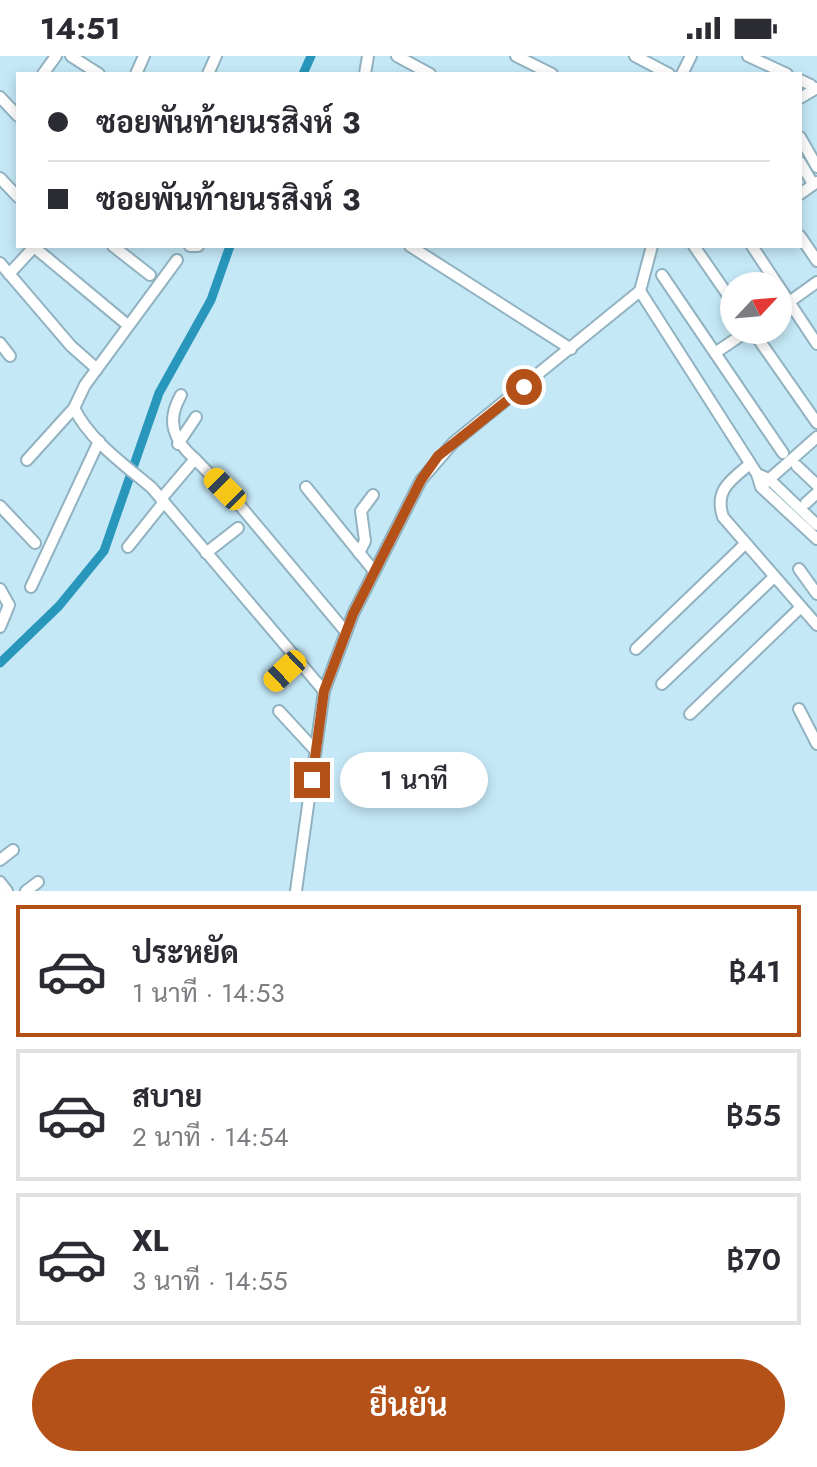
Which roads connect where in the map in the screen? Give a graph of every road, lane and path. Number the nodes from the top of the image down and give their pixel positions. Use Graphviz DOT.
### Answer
graph roads {
  1 [pos="71,56"];
  2 [pos="397,56"];
  3 [pos="516,56"];
  4 [pos="635,56"];
  5 [pos="748,56"];
  6 [pos="96,72"];
  7 [pos="426,72"];
  8 [pos="548,72"];
  9 [pos="665,72"];
  10 [pos="783,72"];
  11 [pos="0,97"];
  12 [pos="16,114"];
  13 [pos="802,141"];
  14 [pos="802,165"];
  15 [pos="817,167"];
  16 [pos="0,178"];
  17 [pos="815,183"];
  18 [pos="16,195"];
  19 [pos="802,239"];
  20 [pos="33,248"];
  21 [pos="37,248"];
  22 [pos="116,248"];
  23 [pos="413,248"];
  24 [pos="651,248"];
  25 [pos="695,248"];
  26 [pos="753,248"];
  27 [pos="177,260"];
  28 [pos="817,261"];
  29 [pos="0,263"];
  30 [pos="769,272"];
  31 [pos="9,274"];
  32 [pos="150,275"];
  33 [pos="662,275"];
  34 [pos="817,282"];
  35 [pos="720,284"];
  36 [pos="640,291"];
  37 [pos="792,300"];
  38 [pos="792,306"];
  39 [pos="124,322"];
  40 [pos="0,343"];
  41 [pos="729,344"];
  42 [pos="760,344"];
  43 [pos="817,344"];
  44 [pos="571,349"];
  45 [pos="715,353"];
  46 [pos="10,356"];
  47 [pos="97,369"];
  48 [pos="181,395"];
  49 [pos="74,408"];
  50 [pos="196,417"];
  51 [pos="817,423"];
  52 [pos="817,437"];
  53 [pos="99,441"];
  54 [pos="178,444"];
  55 [pos="783,453"];
  56 [pos="195,459"];
  57 [pos="27,460"];
  58 [pos="797,466"];
  59 [pos="754,469"];
  60 [pos="765,483"];
  61 [pos="817,485"];
  62 [pos="306,487"];
  63 [pos="817,493"];
  64 [pos="373,495"];
  65 [pos="163,501"];
  66 [pos="806,503"];
  67 [pos="0,506"];
  68 [pos="817,525"];
  69 [pos="238,528"];
  70 [pos="817,539"];
  71 [pos="35,543"];
  72 [pos="745,544"];
  73 [pos="128,547"];
  74 [pos="206,553"];
  75 [pos="359,553"];
  76 [pos="799,569"];
  77 [pos="374,571"];
  78 [pos="774,577"];
  79 [pos="31,587"];
  80 [pos="0,589"];
  81 [pos="817,594"];
  82 [pos="801,607"];
  83 [pos="817,625"];
  84 [pos="0,627"];
  85 [pos="346,632"];
  86 [pos="636,649"];
  87 [pos="297,660"];
  88 [pos="273,682"];
  89 [pos="662,684"];
  90 [pos="324,691"];
  91 [pos="799,709"];
  92 [pos="279,711"];
  93 [pos="690,714"];
  94 [pos="817,744"];
  95 [pos="314,749"];
  96 [pos="13,850"];
  97 [pos="0,860"];
  98 [pos="38,882"];
  99 [pos="26,891"];
  100 [pos="296,891"];
  1 -- 6 [label="street"];
  2 -- 7 [label="street"];
  3 -- 8 [label="street"];
  4 -- 9 [label="street"];
  5 -- 10 [label="street"];
  11 -- 12 [label="street"];
  13 -- 15 [label="street"];
  14 -- 17 [label="street"];
  16 -- 18 [label="street"];
  19 -- 28 [label="street"];
  20 -- 31 [label="street"];
  21 -- 39 [label="street"];
  22 -- 32 [label="street"];
  23 -- 44 [label="street"];
  24 -- 36 [label="street"];
  25 -- 35 [label="street"];
  26 -- 30 [label="street"];
  27 -- 47 [label="street"];
  29 -- 31 [label="street"];
  31 -- 47 [label="street"];
  33 -- 45 [label="street"];
  34 -- 37 [label="street"];
  36 -- 44 [label="street"];
  36 -- 59 [label="street"];
  38 -- 43 [label="street"];
  40 -- 46 [label="street"];
  41 -- 45 [label="street"];
  42 -- 51 [label="street"];
  44 -- 77 [label="street"];
  45 -- 55 [label="street"];
  47 -- 49 [label="street"];
  48 -- 54 [label="street"];
  49 -- 53 [label="street"];
  49 -- 57 [label="street"];
  50 -- 54 [label="street"];
  52 -- 60 [label="street"];
  53 -- 65 [label="street"];
  53 -- 79 [label="street"];
  54 -- 56 [label="street"];
  56 -- 65 [label="street"];
  56 -- 85 [label="street"];
  58 -- 61 [label="street"];
  59 -- 60 [label="street"];
  59 -- 72 [label="street"];
  60 -- 68 [label="street"];
  60 -- 70 [label="street"];
  62 -- 75 [label="street"];
  63 -- 66 [label="street"];
  64 -- 75 [label="street"];
  65 -- 73 [label="street"];
  65 -- 74 [label="street"];
  67 -- 71 [label="street"];
  69 -- 74 [label="street"];
  72 -- 78 [label="street"];
  72 -- 86 [label="street"];
  74 -- 87 [label="street"];
  75 -- 77 [label="street"];
  76 -- 81 [label="street"];
  77 -- 85 [label="street"];
  78 -- 82 [label="street"];
  78 -- 89 [label="street"];
  80 -- 84 [label="street"];
  82 -- 83 [label="street"];
  82 -- 93 [label="street"];
  85 -- 90 [label="street"];
  87 -- 88 [label="street"];
  87 -- 90 [label="street"];
  90 -- 95 [label="street"];
  91 -- 94 [label="street"];
  92 -- 95 [label="street"];
  95 -- 100 [label="street"];
  96 -- 97 [label="street"];
  98 -- 99 [label="street"];
}
